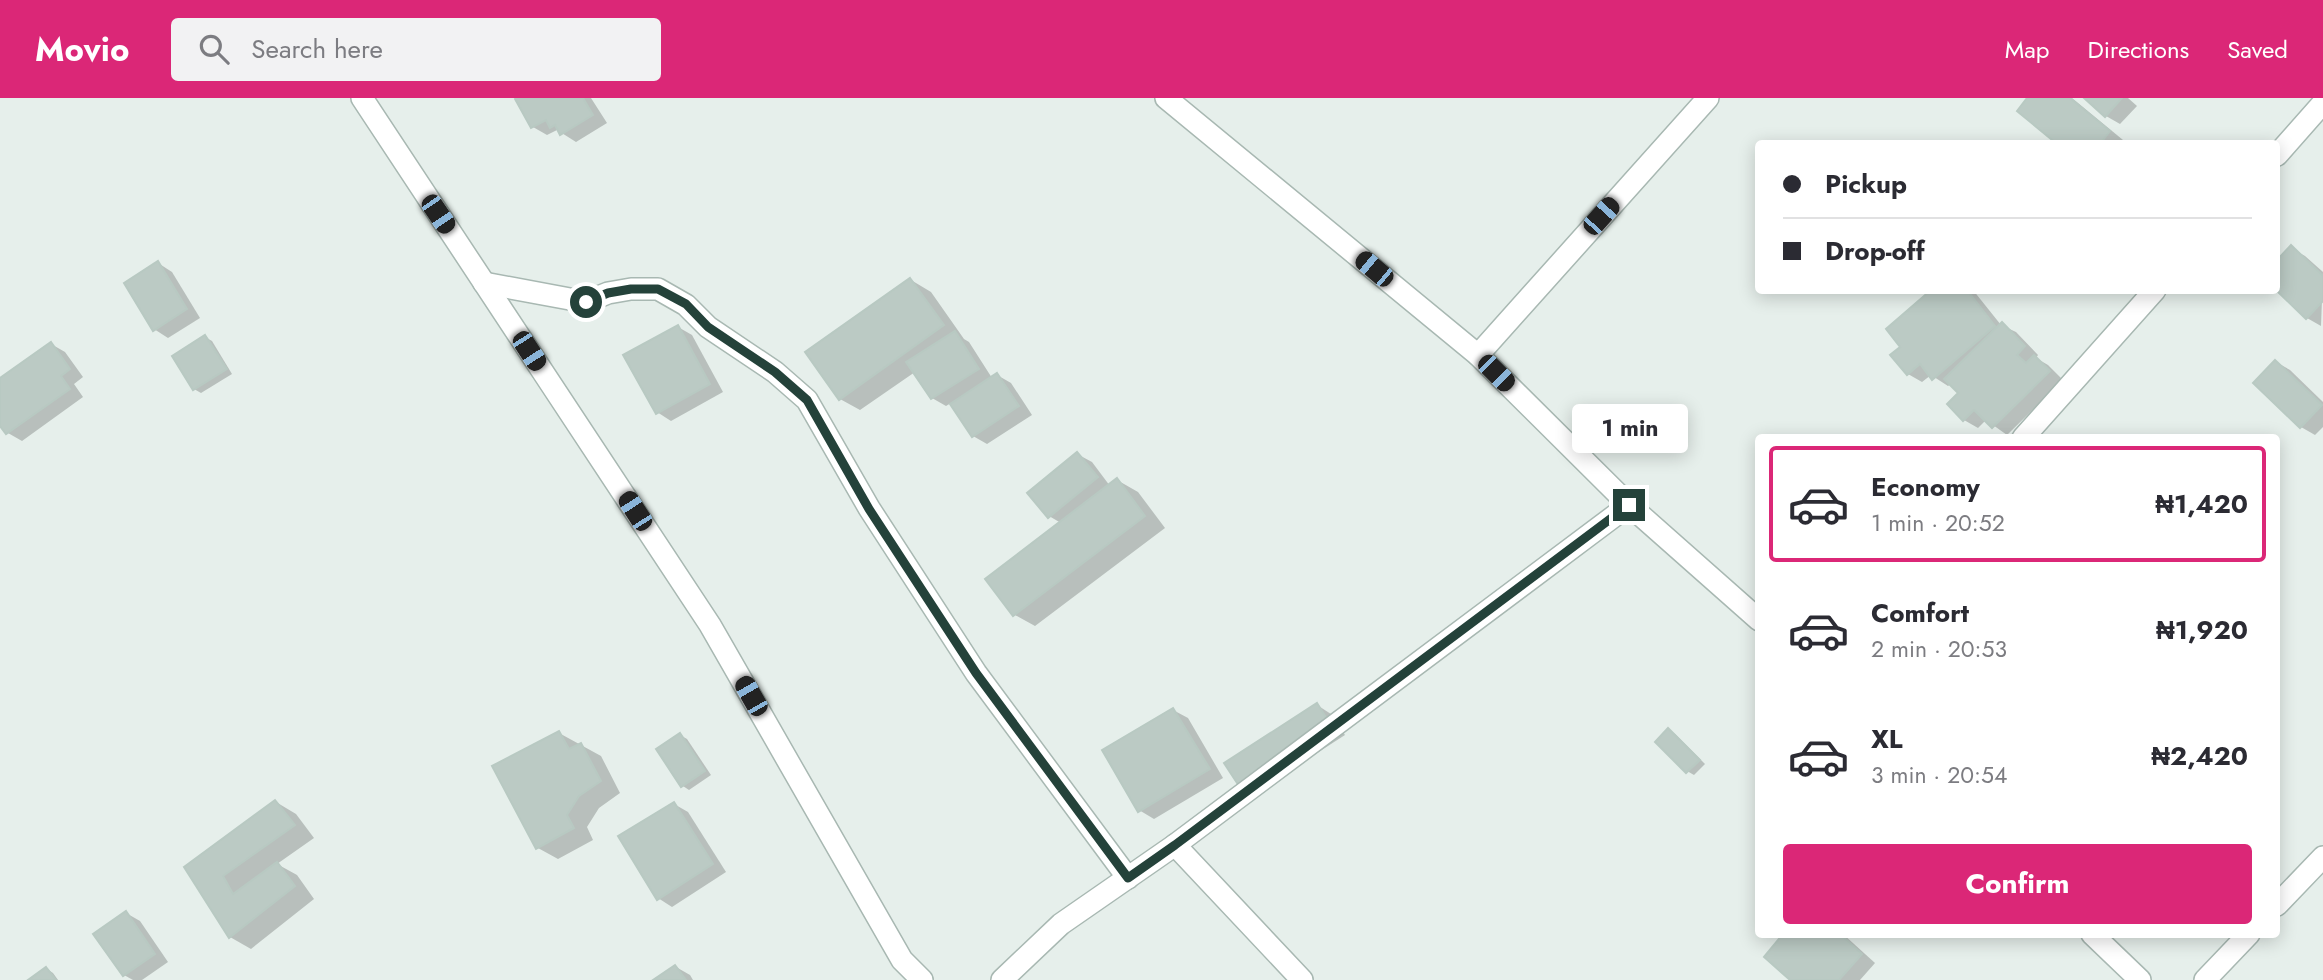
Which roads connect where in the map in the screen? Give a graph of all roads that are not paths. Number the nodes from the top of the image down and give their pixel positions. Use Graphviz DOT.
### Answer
graph roads {
  1 [pos="362,98"];
  2 [pos="1166,98"];
  3 [pos="1708,98"];
  4 [pos="2323,103"];
  5 [pos="2280,152"];
  6 [pos="484,283"];
  7 [pos="2151,294"];
  8 [pos="1478,355"];
  9 [pos="2027,434"];
  10 [pos="1629,505"];
  11 [pos="1755,616"];
  12 [pos="1175,845"];
  13 [pos="2323,857"];
  14 [pos="1128,878"];
  15 [pos="2280,902"];
  16 [pos="2096,938"];
  17 [pos="2245,938"];
  18 [pos="922,980"];
  19 [pos="1002,980"];
  20 [pos="1302,980"];
  21 [pos="2140,980"];
  22 [pos="2206,980"];
  1 -- 6 [label="street"];
  2 -- 8 [label="street"];
  3 -- 8 [label="street"];
  4 -- 5 [label="street"];
  6 -- 14 [label="street"];
  6 -- 18 [label="street"];
  7 -- 9 [label="street"];
  8 -- 10 [label="street"];
  10 -- 11 [label="street"];
  10 -- 12 [label="street"];
  12 -- 14 [label="street"];
  12 -- 20 [label="street"];
  13 -- 15 [label="street"];
  14 -- 19 [label="street"];
  16 -- 21 [label="street"];
  17 -- 22 [label="street"];
}
